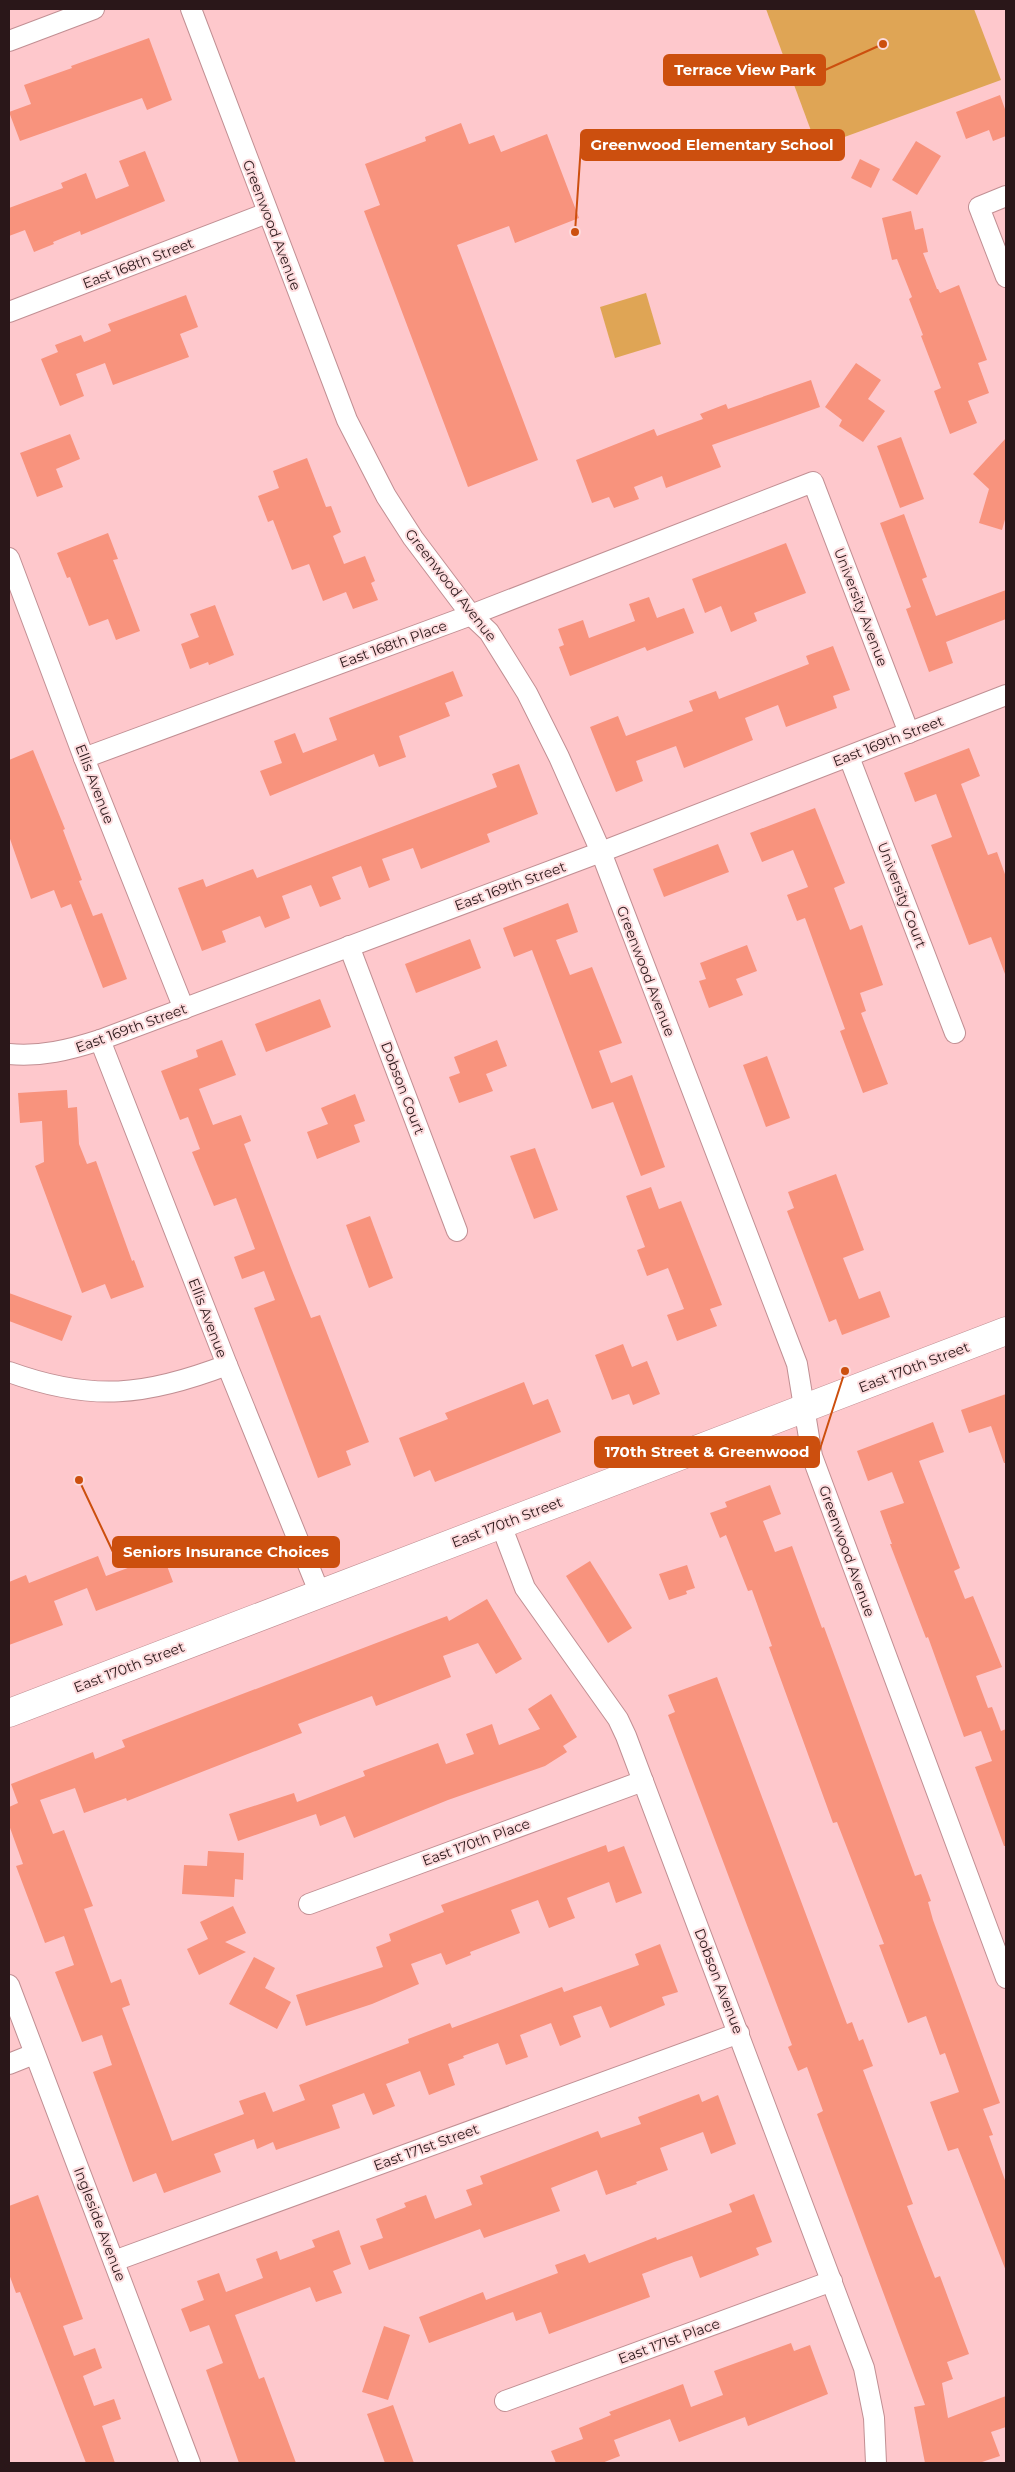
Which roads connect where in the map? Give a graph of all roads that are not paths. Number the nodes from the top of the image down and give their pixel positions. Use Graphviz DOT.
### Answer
graph roads {
  1 [pos="94,9"];
  2 [pos="191,9"];
  3 [pos="9,41"];
  4 [pos="1006,196"];
  5 [pos="267,213"];
  6 [pos="1006,277"];
  7 [pos="9,312"];
  8 [pos="813,482"];
  9 [pos="9,558"];
  10 [pos="471,615"];
  11 [pos="1006,695"];
  12 [pos="909,733"];
  13 [pos="849,757"];
  14 [pos="84,758"];
  15 [pos="601,852"];
  16 [pos="349,946"];
  17 [pos="184,1009"];
  18 [pos="955,1033"];
  19 [pos="100,1040"];
  20 [pos="9,1054"];
  21 [pos="457,1231"];
  22 [pos="1006,1331"];
  23 [pos="227,1365"];
  24 [pos="9,1372"];
  25 [pos="803,1409"];
  26 [pos="501,1524"];
  27 [pos="320,1594"];
  28 [pos="9,1713"];
  29 [pos="643,1781"];
  30 [pos="309,1904"];
  31 [pos="1006,1978"];
  32 [pos="9,1986"];
  33 [pos="738,2033"];
  34 [pos="34,2054"];
  35 [pos="9,2064"];
  36 [pos="114,2261"];
  37 [pos="832,2280"];
  38 [pos="505,2401"];
  39 [pos="190,2463"];
  40 [pos="876,2463"];
  1 -- 3 [label="street"];
  2 -- 5 [label="street, Greenwood Avenue"];
  4 -- 6 [label="street"];
  5 -- 7 [label="street, East 168th Street"];
  5 -- 10 [label="street, Greenwood Avenue"];
  8 -- 10 [label="street, East 168th Place"];
  8 -- 12 [label="street, University Avenue"];
  9 -- 14 [label="street, Ellis Avenue"];
  10 -- 14 [label="street, East 168th Place"];
  10 -- 15 [label="street, Greenwood Avenue"];
  11 -- 12 [label="street, East 169th Street"];
  12 -- 13 [label="street, East 169th Street"];
  13 -- 15 [label="street, East 169th Street"];
  13 -- 18 [label="street, University Court"];
  14 -- 17 [label="street, Ellis Avenue"];
  15 -- 16 [label="street, East 169th Street"];
  15 -- 25 [label="street, Greenwood Avenue"];
  16 -- 17 [label="street, East 169th Street"];
  16 -- 21 [label="street, Dobson Court"];
  17 -- 19 [label="street, East 169th Street"];
  19 -- 20 [label="street, East 169th Street"];
  19 -- 23 [label="street, Ellis Avenue"];
  22 -- 25 [label="street, East 170th Street"];
  23 -- 24 [label="street"];
  23 -- 27 [label="street, Ellis Avenue"];
  25 -- 26 [label="street, East 170th Street"];
  25 -- 31 [label="street, Greenwood Avenue"];
  26 -- 27 [label="street, East 170th Street"];
  26 -- 29 [label="street, Dobson Avenue"];
  27 -- 28 [label="street, East 170th Street"];
  29 -- 30 [label="street, East 170th Place"];
  29 -- 33 [label="street, Dobson Avenue"];
  32 -- 34 [label="street, Ingleside Avenue"];
  33 -- 36 [label="street, East 171st Street"];
  33 -- 37 [label="street, Dobson Avenue"];
  34 -- 35 [label="street"];
  34 -- 36 [label="street, Ingleside Avenue"];
  36 -- 39 [label="street, Ingleside Avenue"];
  37 -- 38 [label="street, East 171st Place"];
  37 -- 40 [label="street, Dobson Avenue"];
}
